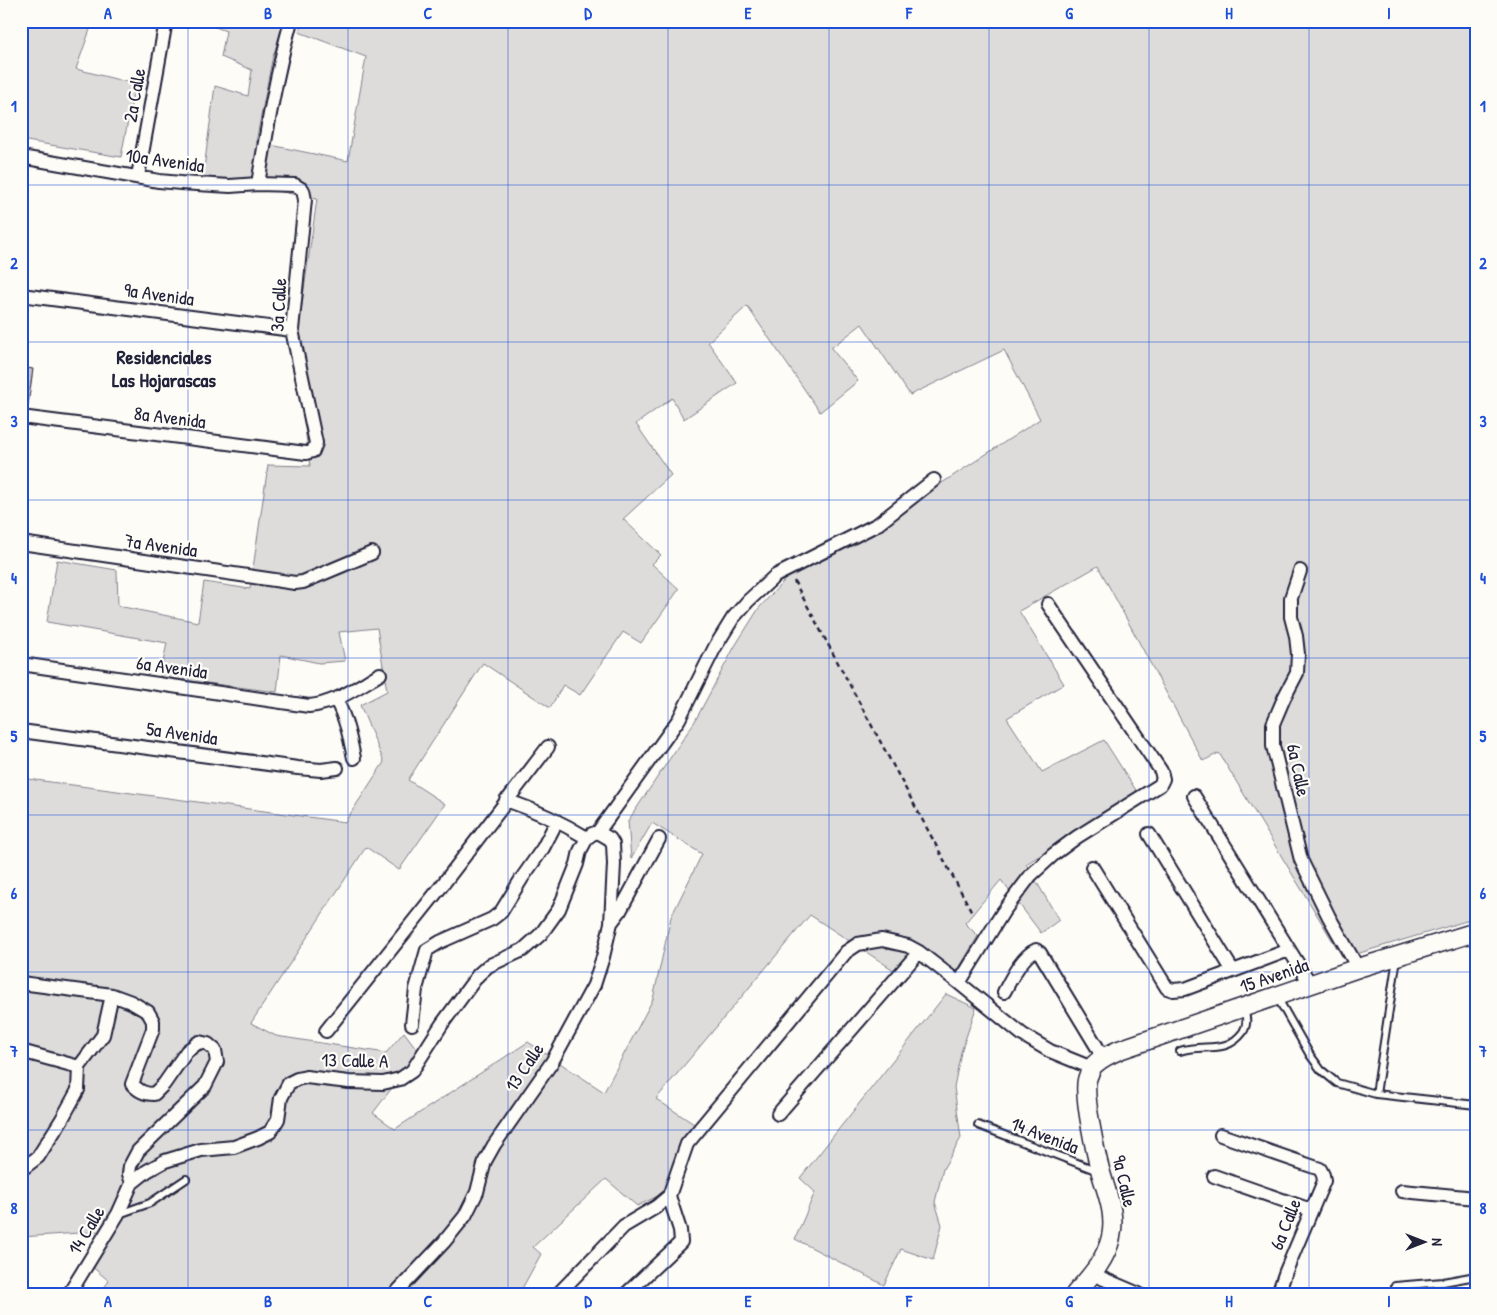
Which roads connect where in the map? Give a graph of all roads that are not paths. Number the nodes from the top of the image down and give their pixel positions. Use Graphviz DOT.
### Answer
graph roads {
  1 [pos="166,21"];
  2 [pos="291,21"];
  3 [pos="21,157"];
  4 [pos="138,176"];
  5 [pos="258,184"];
  6 [pos="303,190"];
  7 [pos="21,294"];
  8 [pos="292,330"];
  9 [pos="21,417"];
  10 [pos="313,451"];
  11 [pos="934,480"];
  12 [pos="21,543"];
  13 [pos="372,553"];
  14 [pos="1300,571"];
  15 [pos="1048,604"];
  16 [pos="21,664"];
  17 [pos="380,674"];
  18 [pos="336,700"];
  19 [pos="21,731"];
  20 [pos="548,747"];
  21 [pos="354,758"];
  22 [pos="338,768"];
  23 [pos="1194,796"];
  24 [pos="506,800"];
  25 [pos="557,821"];
  26 [pos="1149,834"];
  27 [pos="596,836"];
  28 [pos="659,839"];
  29 [pos="1092,867"];
  30 [pos="611,922"];
  31 [pos="1476,932"];
  32 [pos="1289,950"];
  33 [pos="919,952"];
  34 [pos="1397,956"];
  35 [pos="1358,968"];
  36 [pos="1233,971"];
  37 [pos="21,983"];
  38 [pos="959,983"];
  39 [pos="1310,985"];
  40 [pos="1004,992"];
  41 [pos="112,995"];
  42 [pos="1276,996"];
  43 [pos="1244,1008"];
  44 [pos="412,1024"];
  45 [pos="326,1031"];
  46 [pos="21,1051"];
  47 [pos="1180,1051"];
  48 [pos="1097,1063"];
  49 [pos="79,1067"];
  50 [pos="1376,1094"];
  51 [pos="1476,1106"];
  52 [pos="778,1114"];
  53 [pos="978,1125"];
  54 [pos="1221,1135"];
  55 [pos="21,1170"];
  56 [pos="1101,1173"];
  57 [pos="1214,1176"];
  58 [pos="186,1179"];
  59 [pos="132,1183"];
  60 [pos="1402,1191"];
  61 [pos="669,1196"];
  62 [pos="1476,1198"];
  63 [pos="1311,1210"];
  64 [pos="118,1214"];
  65 [pos="1092,1274"];
  66 [pos="1476,1276"];
  67 [pos="1395,1286"];
  68 [pos="21,1293"];
  69 [pos="28,1294"];
  70 [pos="69,1294"];
  71 [pos="395,1294"];
  72 [pos="558,1294"];
  73 [pos="626,1294"];
  74 [pos="1075,1294"];
  75 [pos="1139,1294"];
  76 [pos="1278,1294"];
  1 -- 4 [label="street, 2a Calle"];
  2 -- 5 [label="street"];
  3 -- 4 [label="street, 10a Avenida"];
  4 -- 5 [label="street, 10a Avenida"];
  5 -- 6 [label="street, 10a Avenida"];
  6 -- 8 [label="street, 3a Calle"];
  7 -- 8 [label="street, 9a Avenida"];
  8 -- 10 [label="street, 3a Calle"];
  9 -- 10 [label="street, 8a Avenida"];
  11 -- 27 [label="street"];
  12 -- 13 [label="street, 7a Avenida"];
  14 -- 35 [label="street, 6a Calle"];
  15 -- 38 [label="street"];
  16 -- 18 [label="street, 6a Avenida"];
  17 -- 18 [label="street"];
  18 -- 21 [label="street"];
  19 -- 22 [label="street, 5a Avenida"];
  20 -- 24 [label="street"];
  23 -- 32 [label="street"];
  24 -- 25 [label="street"];
  24 -- 45 [label="street"];
  25 -- 27 [label="street"];
  25 -- 44 [label="street"];
  26 -- 36 [label="street"];
  27 -- 30 [label="street, 13 Calle"];
  27 -- 59 [label="street, 13 Calle A"];
  28 -- 30 [label="street"];
  29 -- 36 [label="street"];
  30 -- 71 [label="street, 13 Calle"];
  31 -- 34 [label="street, 15 Avenida"];
  32 -- 36 [label="street"];
  32 -- 39 [label="street"];
  33 -- 38 [label="street"];
  33 -- 52 [label="street"];
  33 -- 61 [label="street"];
  34 -- 35 [label="street, 15 Avenida"];
  34 -- 50 [label="lane"];
  35 -- 39 [label="street, 15 Avenida"];
  37 -- 41 [label="street"];
  38 -- 48 [label="street"];
  39 -- 42 [label="street, 15 Avenida"];
  40 -- 48 [label="street"];
  41 -- 49 [label="street"];
  41 -- 59 [label="street"];
  42 -- 43 [label="street, 15 Avenida"];
  42 -- 50 [label="lane"];
  43 -- 47 [label="lane"];
  43 -- 48 [label="street, 15 Avenida"];
  46 -- 49 [label="street"];
  48 -- 56 [label="street, 9a Calle"];
  49 -- 55 [label="street"];
  50 -- 51 [label="lane"];
  53 -- 56 [label="lane, 14 Avenida"];
  54 -- 63 [label="street, 6a Calle"];
  56 -- 65 [label="street, 9a Calle"];
  57 -- 63 [label="street"];
  58 -- 64 [label="lane"];
  59 -- 64 [label="street, 14 Calle"];
  60 -- 62 [label="street"];
  61 -- 72 [label="street"];
  61 -- 73 [label="street"];
  63 -- 76 [label="street, 6a Calle"];
  64 -- 70 [label="street, 14 Calle"];
  65 -- 74 [label="street, 9a Calle"];
  65 -- 75 [label="street"];
  66 -- 67 [label="lane"];
  68 -- 69 [label="street"];
}
